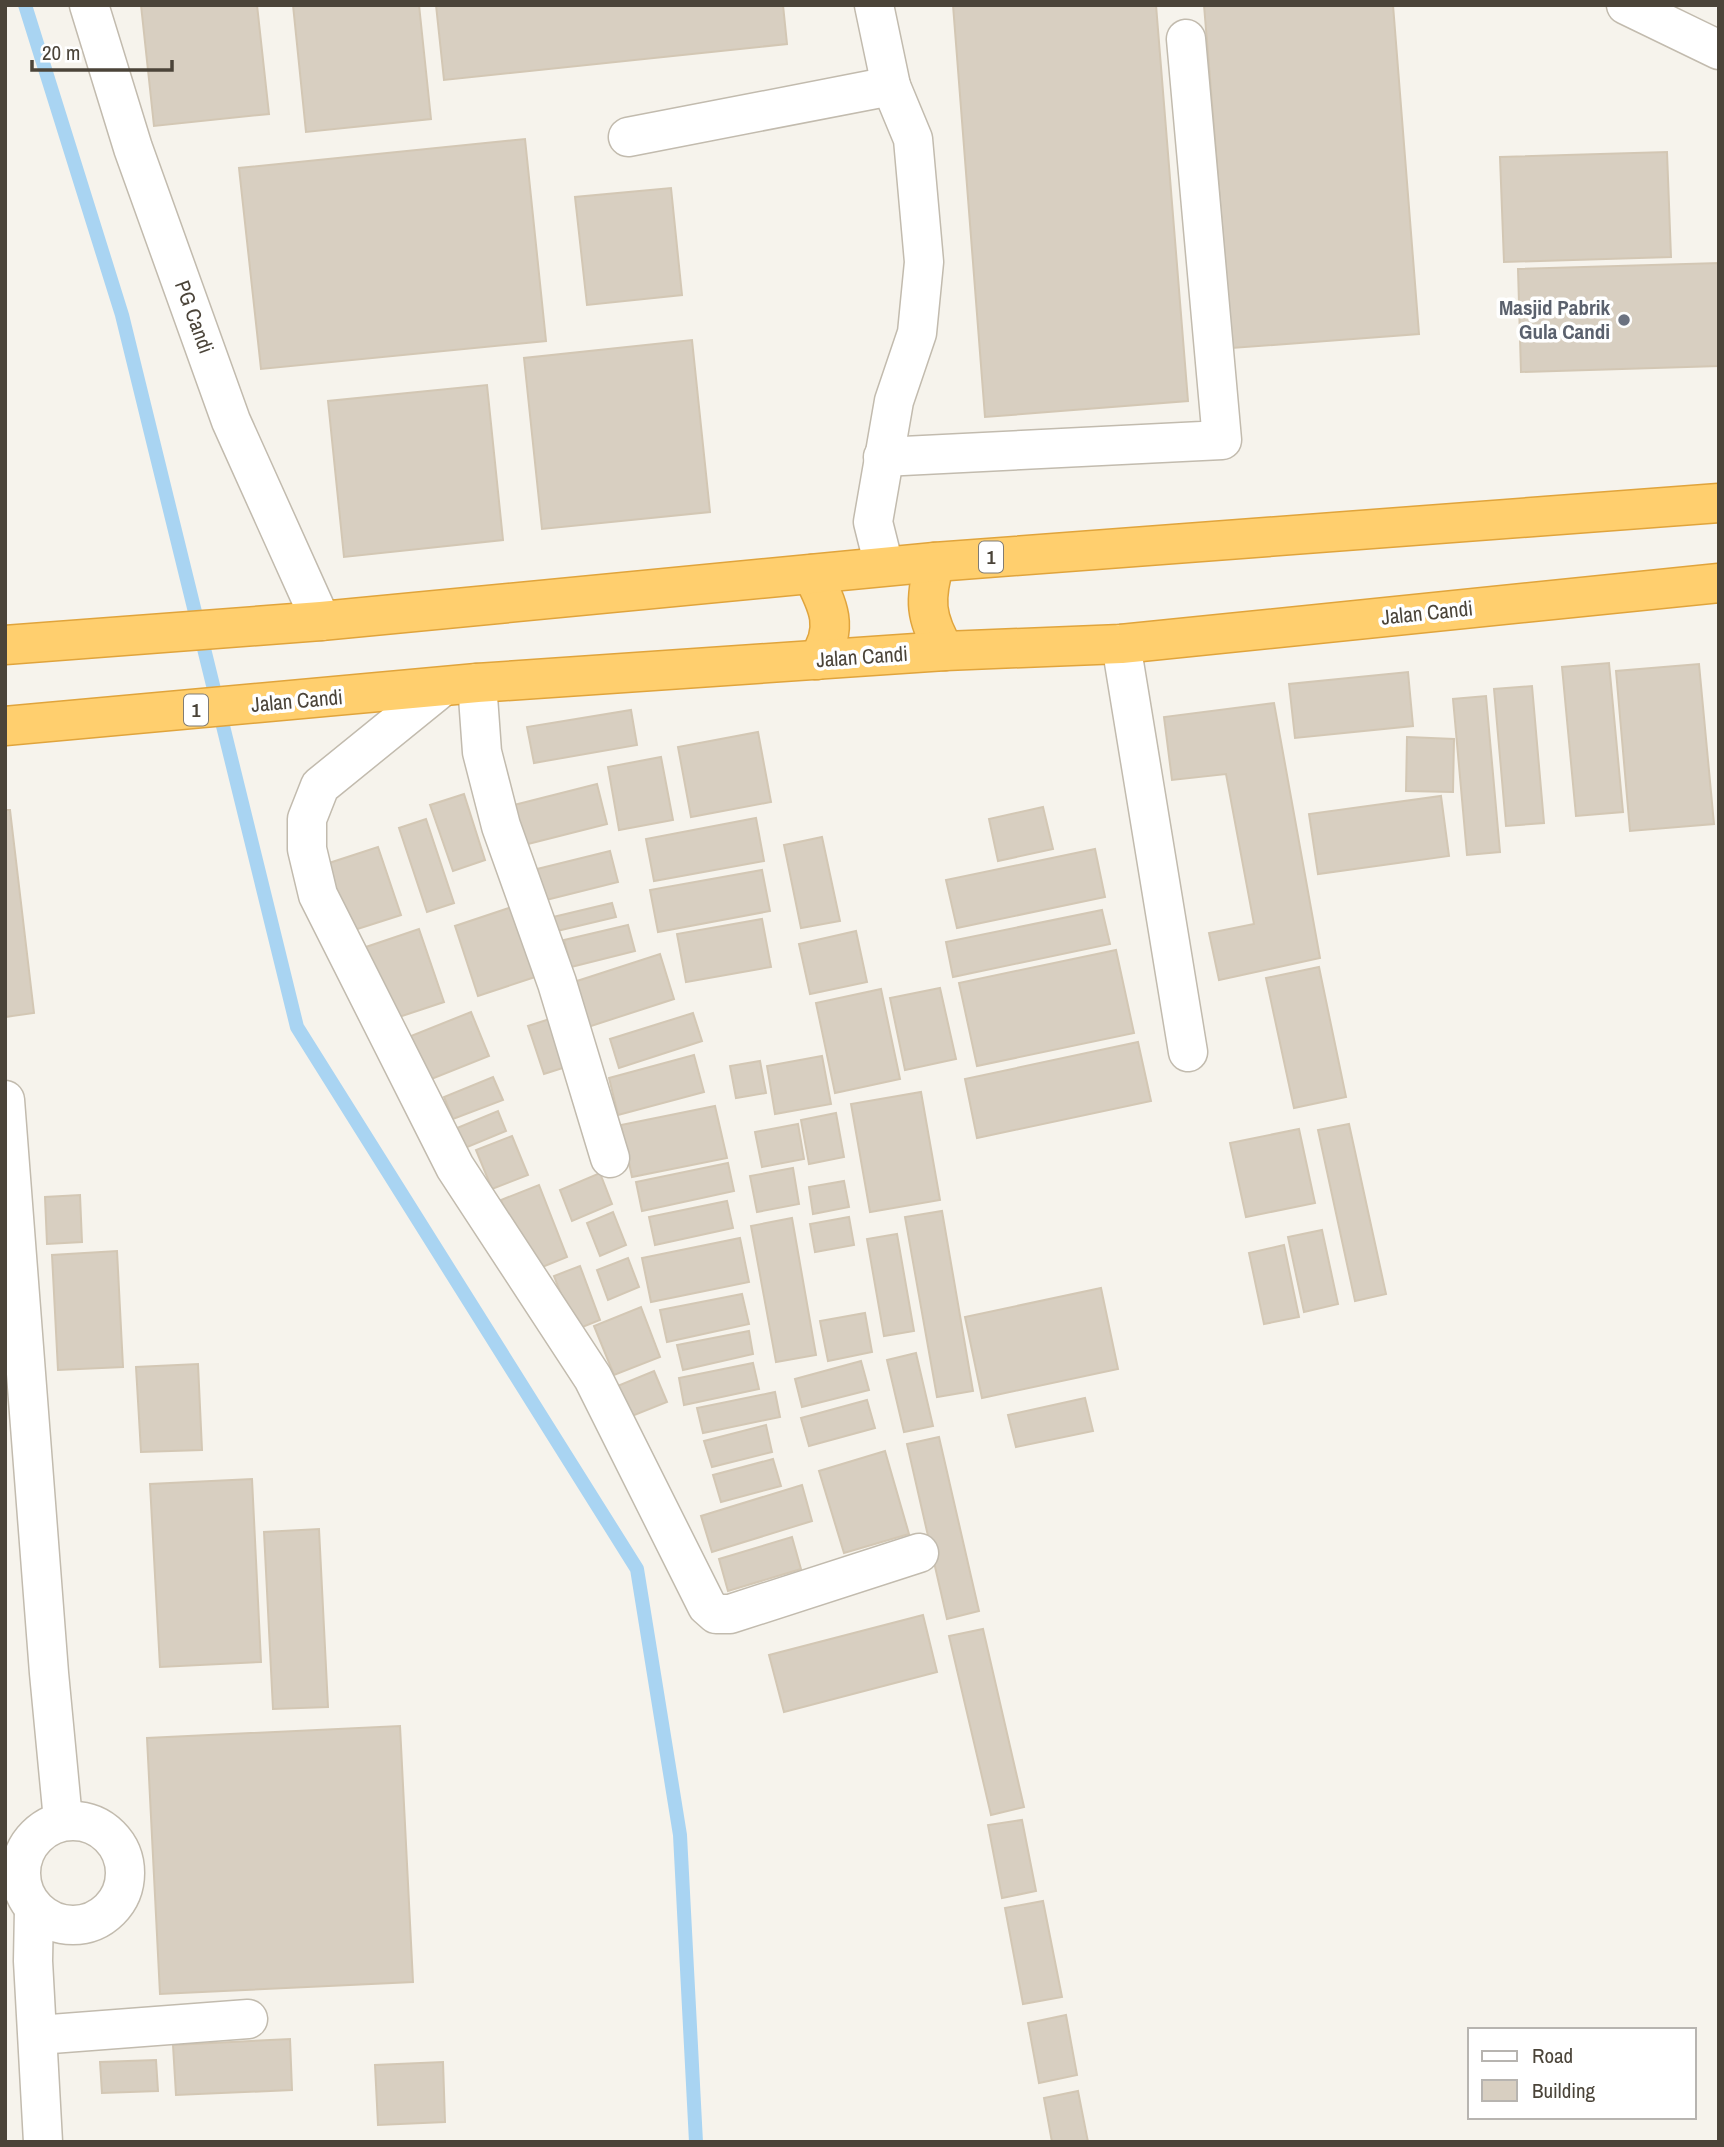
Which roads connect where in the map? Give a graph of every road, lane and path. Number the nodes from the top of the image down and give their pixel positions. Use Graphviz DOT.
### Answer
graph roads {
  1 [pos="89,5"];
  2 [pos="874,5"];
  3 [pos="1626,5"];
  4 [pos="1186,39"];
  5 [pos="1719,50"];
  6 [pos="891,86"];
  7 [pos="628,137"];
  8 [pos="883,457"];
  9 [pos="1719,503"];
  10 [pos="935,562"];
  11 [pos="884,566"];
  12 [pos="812,574"];
  13 [pos="1719,583"];
  14 [pos="321,621"];
  15 [pos="1121,644"];
  16 [pos="5,645"];
  17 [pos="946,651"];
  18 [pos="817,660"];
  19 [pos="459,685"];
  20 [pos="5,726"];
  21 [pos="1188,1052"];
  22 [pos="5,1100"];
  23 [pos="610,1157"];
  24 [pos="919,1553"];
  25 [pos="63,1820"];
  26 [pos="13,1871"];
  27 [pos="34,1909"];
  28 [pos="248,2019"];
  29 [pos="38,2035"];
  30 [pos="43,2142"];
  1 -- 14 [label="street, PG Candi"];
  2 -- 6 [label="street"];
  3 -- 5 [label="street"];
  4 -- 8 [label="street"];
  6 -- 7 [label="street"];
  6 -- 8 [label="street"];
  8 -- 11 [label="street"];
  9 -- 10 [label="highway, 1"];
  10 -- 11 [label="highway, 1"];
  10 -- 17 [label="highway"];
  11 -- 12 [label="highway, 1"];
  12 -- 14 [label="highway, 1"];
  12 -- 18 [label="highway"];
  13 -- 15 [label="highway, Jalan Candi / 1"];
  14 -- 16 [label="highway, 1"];
  15 -- 17 [label="highway, Jalan Candi / 1"];
  15 -- 21 [label="street"];
  17 -- 18 [label="highway, Jalan Candi / 1"];
  18 -- 19 [label="highway, Jalan Candi / 1"];
  19 -- 20 [label="highway, Jalan Candi / 1"];
  19 -- 23 [label="street"];
  19 -- 24 [label="street"];
  22 -- 25 [label="street"];
  25 -- 26 [label="street"];
  25 -- 27 [label="street"];
  26 -- 27 [label="street"];
  27 -- 29 [label="street"];
  28 -- 29 [label="street"];
  29 -- 30 [label="street"];
}
